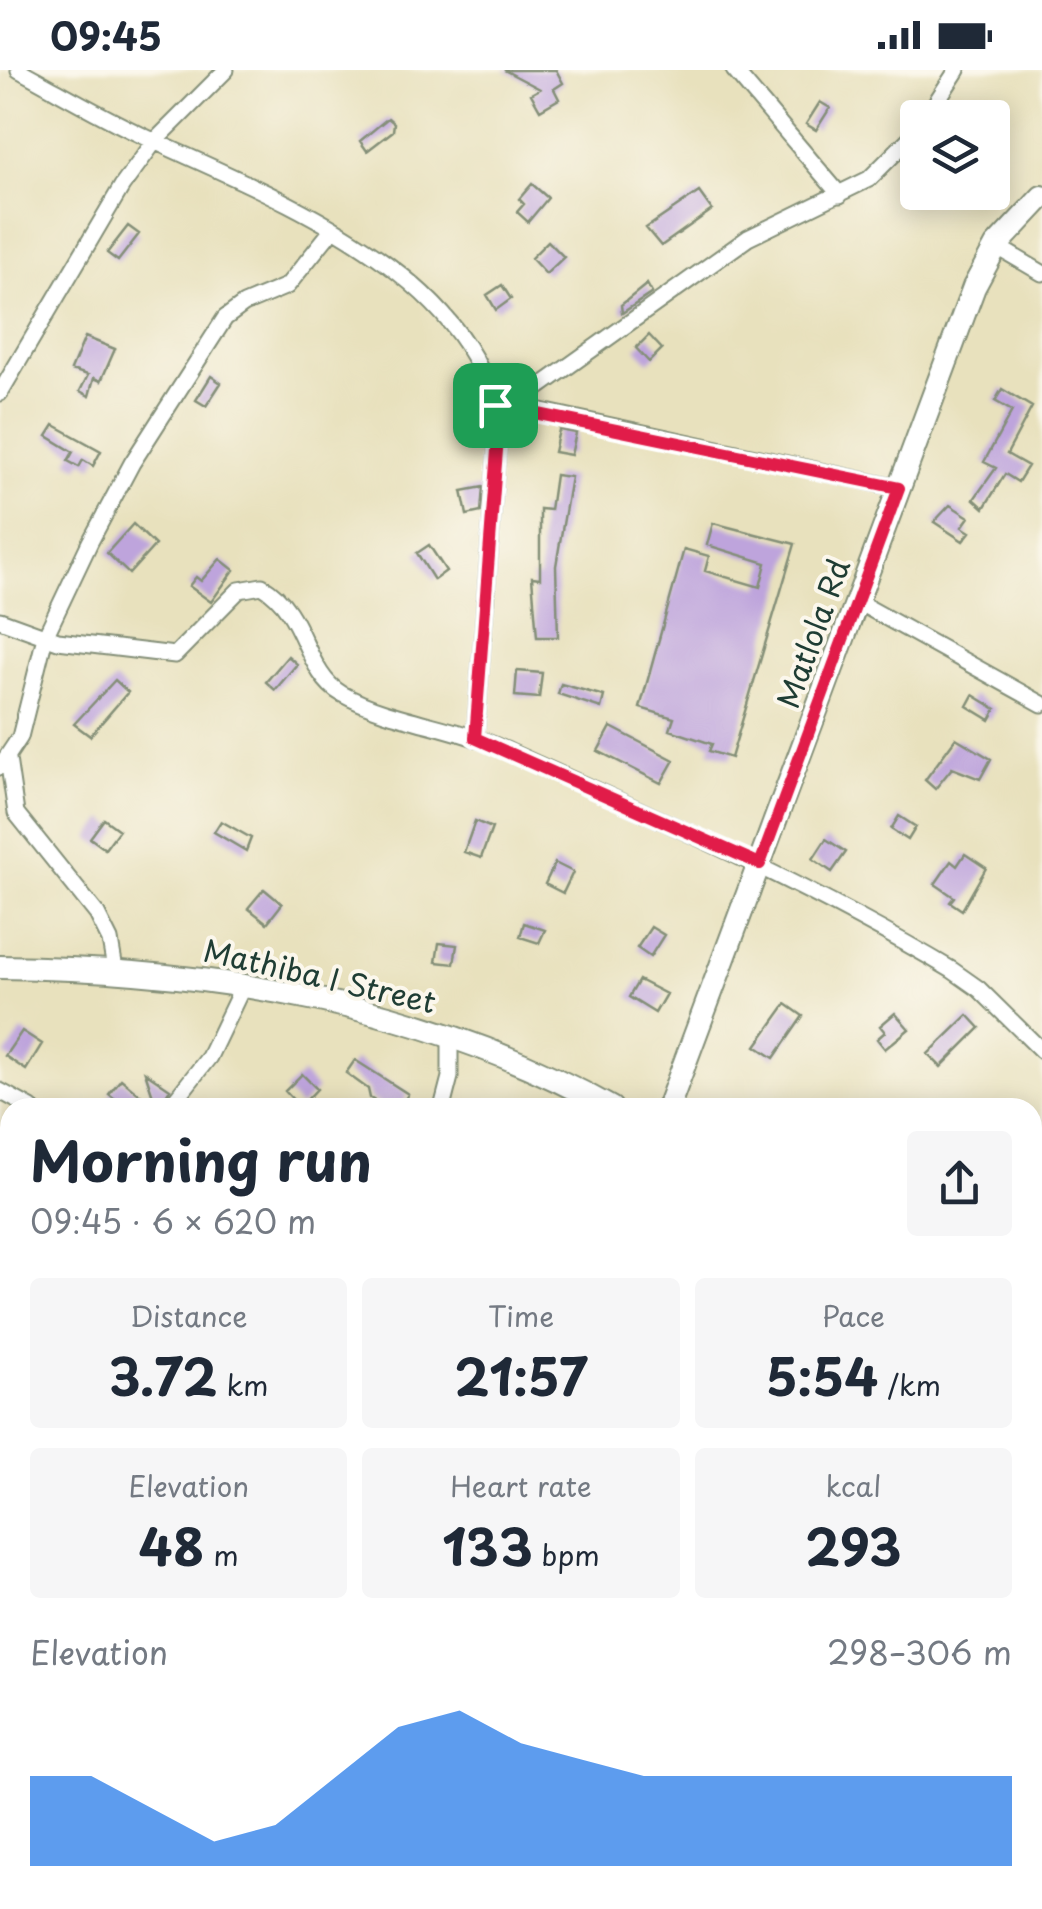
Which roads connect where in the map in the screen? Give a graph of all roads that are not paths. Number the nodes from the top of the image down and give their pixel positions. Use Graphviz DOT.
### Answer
graph roads {
  1 [pos="19,70"];
  2 [pos="226,70"];
  3 [pos="734,70"];
  4 [pos="957,70"];
  5 [pos="938,100"];
  6 [pos="154,142"];
  7 [pos="900,148"];
  8 [pos="840,195"];
  9 [pos="1042,197"];
  10 [pos="333,229"];
  11 [pos="996,246"];
  12 [pos="1042,273"];
  13 [pos="0,393"];
  14 [pos="495,405"];
  15 [pos="514,406"];
  16 [pos="899,488"];
  17 [pos="856,601"];
  18 [pos="0,620"];
  19 [pos="45,637"];
  20 [pos="1042,704"];
  21 [pos="475,738"];
  22 [pos="4,763"];
  23 [pos="760,864"];
  24 [pos="0,967"];
  25 [pos="115,969"];
  26 [pos="244,984"];
  27 [pos="450,1036"];
  28 [pos="1042,1051"];
  29 [pos="177,1098"];
  30 [pos="445,1098"];
  31 [pos="589,1098"];
  32 [pos="672,1098"];
  1 -- 6 [label="street"];
  2 -- 6 [label="street"];
  3 -- 8 [label="street"];
  4 -- 5 [label="street"];
  6 -- 10 [label="street"];
  6 -- 13 [label="street"];
  7 -- 8 [label="street"];
  8 -- 15 [label="street"];
  9 -- 11 [label="street, Matlola Rd"];
  10 -- 14 [label="street"];
  10 -- 19 [label="street"];
  11 -- 12 [label="street"];
  11 -- 16 [label="street, Matlola Rd"];
  14 -- 15 [label="street"];
  14 -- 21 [label="street"];
  15 -- 16 [label="street"];
  16 -- 17 [label="street, Matlola Rd"];
  17 -- 20 [label="street"];
  17 -- 23 [label="street, Matlola Rd"];
  18 -- 19 [label="street"];
  19 -- 21 [label="street"];
  19 -- 22 [label="street"];
  21 -- 23 [label="street"];
  22 -- 25 [label="street"];
  23 -- 28 [label="street"];
  23 -- 32 [label="street, Matlola Rd"];
  24 -- 25 [label="street, Mathiba I Street"];
  25 -- 26 [label="street, Mathiba I Street"];
  26 -- 27 [label="street, Mathiba I Street"];
  26 -- 29 [label="street"];
  27 -- 30 [label="street"];
  27 -- 31 [label="street, Mathiba I Street"];
}
